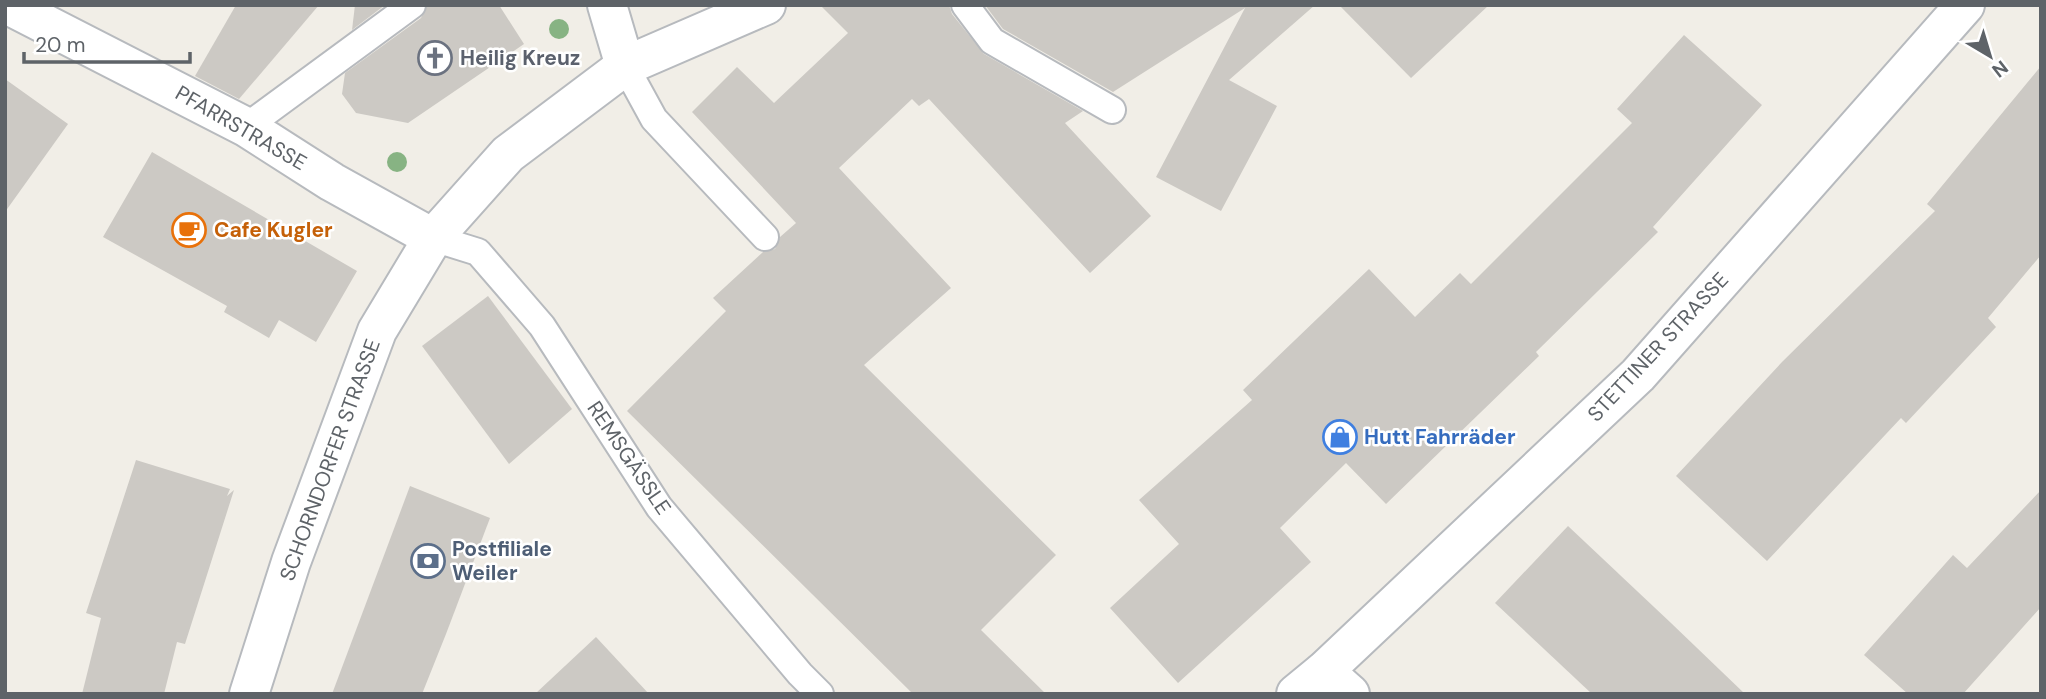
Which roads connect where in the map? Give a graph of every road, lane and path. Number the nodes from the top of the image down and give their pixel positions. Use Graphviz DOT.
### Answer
graph roads {
  1 [pos="9,5"];
  2 [pos="412,5"];
  3 [pos="607,5"];
  4 [pos="766,5"];
  5 [pos="965,5"];
  6 [pos="1965,5"];
  7 [pos="625,66"];
  8 [pos="1112,110"];
  9 [pos="246,127"];
  10 [pos="765,237"];
  11 [pos="433,238"];
  12 [pos="1323,686"];
  13 [pos="249,694"];
  14 [pos="820,694"];
  1 -- 9 [label="street, PFARRSTRASSE"];
  2 -- 9 [label="lane"];
  3 -- 7 [label="street"];
  4 -- 7 [label="street, SCHORNDORFER STRASSE"];
  5 -- 8 [label="lane"];
  6 -- 12 [label="street, STETTINER STRASSE"];
  7 -- 10 [label="lane"];
  7 -- 11 [label="street, SCHORNDORFER STRASSE"];
  9 -- 11 [label="street, PFARRSTRASSE"];
  11 -- 13 [label="street, SCHORNDORFER STRASSE"];
  11 -- 14 [label="lane, REMSGÄSSLE"];
}
